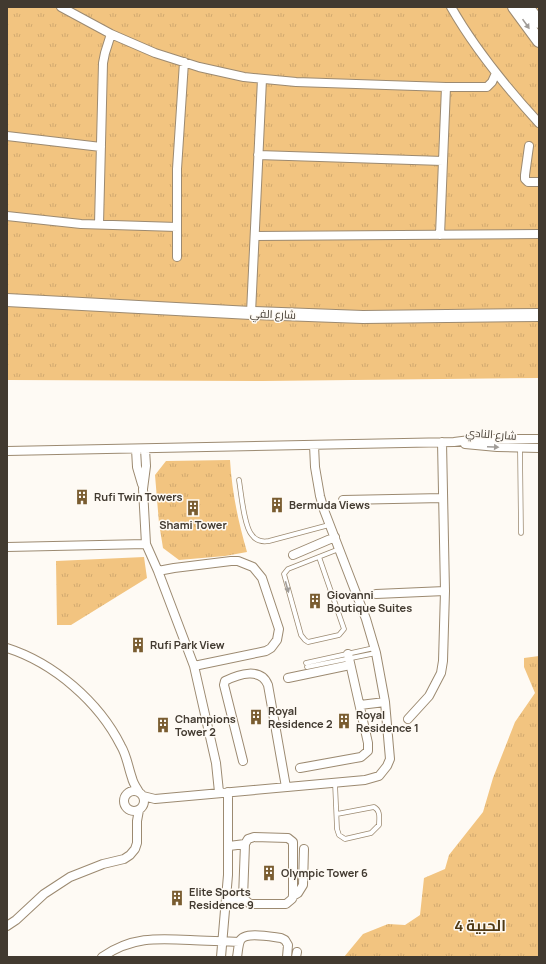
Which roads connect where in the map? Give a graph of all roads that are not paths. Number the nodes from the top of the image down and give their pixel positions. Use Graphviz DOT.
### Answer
graph roads {
  1 [pos="60,7"];
  2 [pos="451,7"];
  3 [pos="514,7"];
  4 [pos="528,7"];
  5 [pos="539,22"];
  6 [pos="111,34"];
  7 [pos="539,41"];
  8 [pos="184,62"];
  9 [pos="496,73"];
  10 [pos="262,79"];
  11 [pos="446,88"];
  12 [pos="539,123"];
  13 [pos="7,136"];
  14 [pos="529,146"];
  15 [pos="101,147"];
  16 [pos="258,155"];
  17 [pos="443,161"];
  18 [pos="539,182"];
  19 [pos="7,216"];
  20 [pos="99,224"];
  21 [pos="177,227"];
  22 [pos="539,234"];
  23 [pos="440,235"];
  24 [pos="255,236"];
  25 [pos="177,258"];
  26 [pos="7,300"];
  27 [pos="251,313"];
  28 [pos="539,315"];
  29 [pos="539,439"];
  30 [pos="442,442"];
  31 [pos="454,442"];
  32 [pos="314,445"];
  33 [pos="520,448"];
  34 [pos="539,448"];
  35 [pos="136,449"];
  36 [pos="145,449"];
  37 [pos="7,452"];
  38 [pos="239,480"];
  39 [pos="144,489"];
  40 [pos="443,498"];
  41 [pos="343,500"];
  42 [pos="330,524"];
  43 [pos="521,533"];
  44 [pos="335,537"];
  45 [pos="146,544"];
  46 [pos="7,547"];
  47 [pos="339,549"];
  48 [pos="293,554"];
  49 [pos="319,557"];
  50 [pos="158,571"];
  51 [pos="445,591"];
  52 [pos="376,594"];
  53 [pos="7,648"];
  54 [pos="375,651"];
  55 [pos="349,659"];
  56 [pos="307,665"];
  57 [pos="194,666"];
  58 [pos="288,678"];
  59 [pos="385,702"];
  60 [pos="360,706"];
  61 [pos="408,719"];
  62 [pos="243,761"];
  63 [pos="300,768"];
  64 [pos="132,778"];
  65 [pos="335,783"];
  66 [pos="286,787"];
  67 [pos="129,792"];
  68 [pos="219,792"];
  69 [pos="228,792"];
  70 [pos="139,803"];
  71 [pos="337,814"];
  72 [pos="245,844"];
  73 [pos="228,846"];
  74 [pos="304,849"];
  75 [pos="293,896"];
  76 [pos="227,899"];
  77 [pos="245,901"];
  78 [pos="7,926"];
  79 [pos="223,942"];
  80 [pos="239,942"];
  81 [pos="102,957"];
  82 [pos="221,957"];
  83 [pos="237,957"];
  84 [pos="287,957"];
  1 -- 6 [label="street"];
  2 -- 9 [label="street"];
  3 -- 7 [label="street, one-way"];
  4 -- 5 [label="street"];
  6 -- 8 [label="street"];
  6 -- 15 [label="street"];
  8 -- 10 [label="street"];
  8 -- 21 [label="street"];
  9 -- 11 [label="street"];
  9 -- 12 [label="street"];
  10 -- 11 [label="street"];
  10 -- 16 [label="street"];
  11 -- 17 [label="street"];
  13 -- 15 [label="street"];
  14 -- 18 [label="street"];
  15 -- 20 [label="street"];
  16 -- 17 [label="street"];
  16 -- 24 [label="street"];
  17 -- 23 [label="street"];
  19 -- 20 [label="street"];
  20 -- 21 [label="street"];
  21 -- 25 [label="street"];
  22 -- 23 [label="street"];
  23 -- 24 [label="street"];
  24 -- 27 [label="street"];
  26 -- 27 [label="street, شارع الفي"];
  27 -- 28 [label="street, شارع الفي"];
  29 -- 31 [label="street, شارع النادي"];
  30 -- 31 [label="street"];
  30 -- 32 [label="street"];
  30 -- 40 [label="street"];
  31 -- 33 [label="street, شارع النادي, one-way"];
  32 -- 36 [label="street"];
  32 -- 42 [label="street"];
  33 -- 34 [label="street, شارع النادي"];
  33 -- 43 [label="lane"];
  35 -- 36 [label="street"];
  35 -- 37 [label="street"];
  35 -- 39 [label="street"];
  36 -- 39 [label="street"];
  38 -- 42 [label="lane"];
  39 -- 45 [label="street"];
  40 -- 41 [label="street"];
  40 -- 51 [label="street"];
  42 -- 44 [label="street"];
  44 -- 47 [label="street"];
  44 -- 48 [label="street"];
  45 -- 46 [label="street"];
  45 -- 50 [label="street"];
  47 -- 49 [label="lane"];
  47 -- 54 [label="street"];
  49 -- 49 [label="lane, one-way"];
  50 -- 57 [label="street"];
  50 -- 57 [label="street"];
  51 -- 52 [label="street"];
  51 -- 61 [label="street"];
  53 -- 64 [label="street"];
  54 -- 55 [label="lane"];
  54 -- 59 [label="street"];
  55 -- 56 [label="lane"];
  55 -- 58 [label="street"];
  55 -- 60 [label="street"];
  57 -- 68 [label="street"];
  59 -- 60 [label="street"];
  59 -- 65 [label="street"];
  60 -- 63 [label="street"];
  62 -- 66 [label="street"];
  64 -- 67 [label="street"];
  64 -- 70 [label="street"];
  65 -- 66 [label="street"];
  65 -- 71 [label="lane"];
  66 -- 69 [label="street"];
  67 -- 70 [label="street"];
  67 -- 70 [label="street"];
  68 -- 69 [label="street"];
  68 -- 70 [label="street"];
  69 -- 73 [label="street"];
  70 -- 78 [label="street"];
  71 -- 71 [label="lane"];
  72 -- 73 [label="street"];
  72 -- 75 [label="street"];
  72 -- 77 [label="street"];
  73 -- 76 [label="street"];
  74 -- 75 [label="street"];
  75 -- 77 [label="street"];
  76 -- 77 [label="street"];
  76 -- 79 [label="street"];
  79 -- 80 [label="street"];
  79 -- 81 [label="street"];
  79 -- 82 [label="street"];
  80 -- 83 [label="street"];
  80 -- 84 [label="street"];
}
